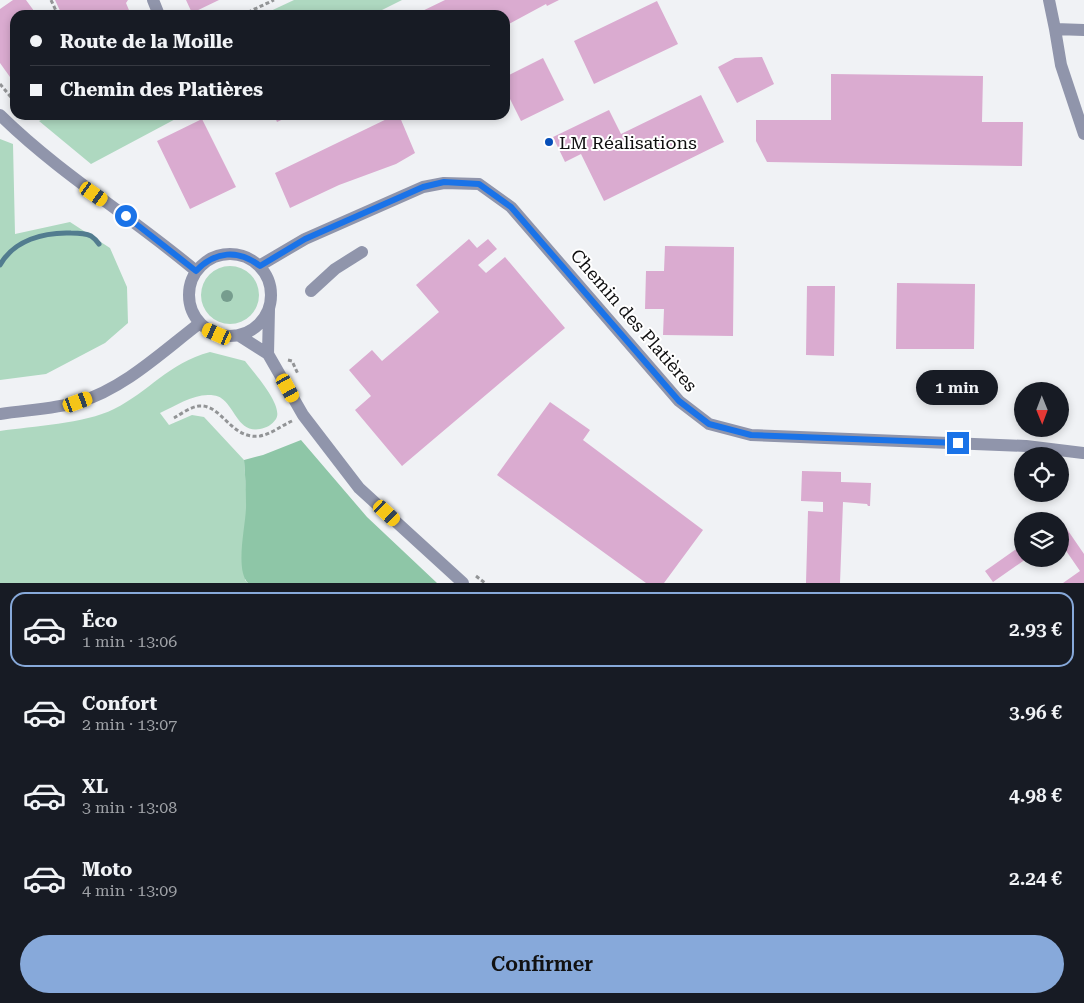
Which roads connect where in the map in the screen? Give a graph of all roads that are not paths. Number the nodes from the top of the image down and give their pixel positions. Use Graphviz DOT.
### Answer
graph roads {
  1 [pos="1049,0"];
  2 [pos="1055,29"];
  3 [pos="1084,30"];
  4 [pos="0,116"];
  5 [pos="1084,134"];
  6 [pos="362,252"];
  7 [pos="260,266"];
  8 [pos="196,271"];
  9 [pos="311,291"];
  10 [pos="269,305"];
  11 [pos="200,323"];
  12 [pos="238,335"];
  13 [pos="268,354"];
  14 [pos="0,414"];
  15 [pos="1084,450"];
  16 [pos="463,583"];
  1 -- 2 [label="street"];
  2 -- 3 [label="street"];
  2 -- 5 [label="street"];
  4 -- 8 [label="street"];
  6 -- 9 [label="street"];
  7 -- 8 [label="street"];
  7 -- 10 [label="street"];
  7 -- 15 [label="street, Chemin des Platières"];
  8 -- 11 [label="street"];
  10 -- 12 [label="street"];
  10 -- 13 [label="street"];
  11 -- 12 [label="street"];
  11 -- 14 [label="street"];
  12 -- 13 [label="street"];
  13 -- 16 [label="street"];
}
